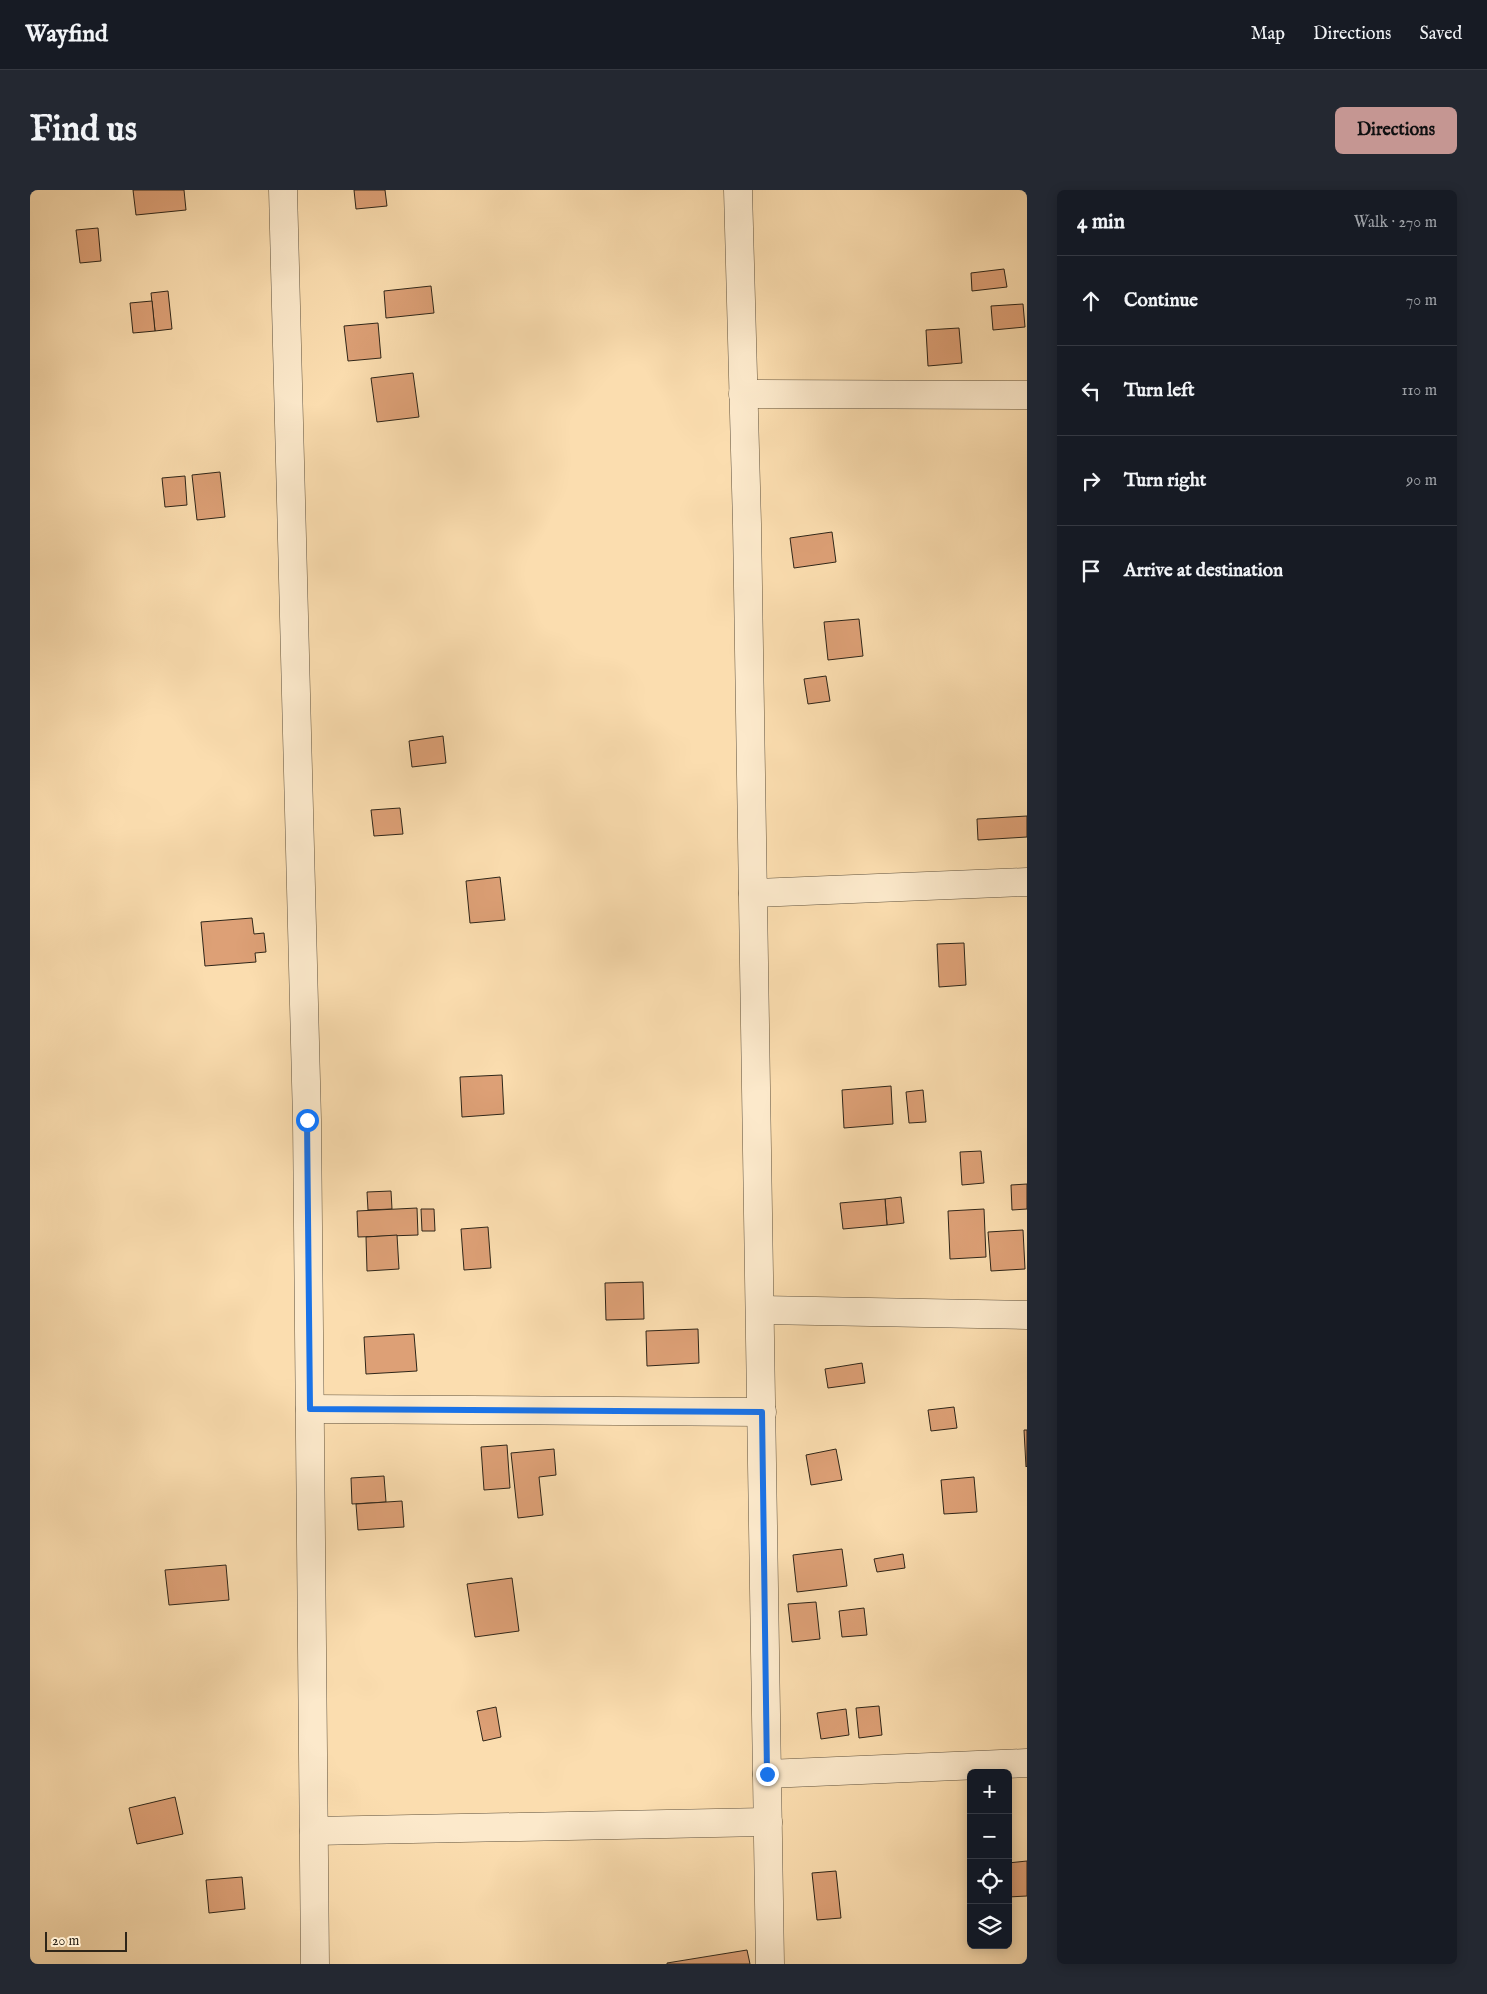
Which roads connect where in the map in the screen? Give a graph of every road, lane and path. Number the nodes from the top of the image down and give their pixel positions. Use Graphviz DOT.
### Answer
graph roads {
  1 [pos="282,190"];
  2 [pos="738,190"];
  3 [pos="744,394"];
  4 [pos="1027,395"];
  5 [pos="1027,882"];
  6 [pos="753,893"];
  7 [pos="760,1310"];
  8 [pos="1027,1315"];
  9 [pos="310,1409"];
  10 [pos="762,1412"];
  11 [pos="1027,1763"];
  12 [pos="767,1774"];
  13 [pos="768,1822"];
  14 [pos="314,1831"];
  15 [pos="315,1964"];
  16 [pos="770,1964"];
  1 -- 9 [label="street"];
  2 -- 3 [label="street"];
  3 -- 4 [label="street"];
  3 -- 6 [label="street"];
  5 -- 6 [label="street"];
  6 -- 7 [label="street"];
  7 -- 8 [label="street"];
  7 -- 10 [label="street"];
  9 -- 10 [label="street"];
  9 -- 14 [label="street"];
  10 -- 12 [label="street"];
  11 -- 12 [label="street"];
  12 -- 13 [label="street"];
  13 -- 14 [label="street"];
  13 -- 16 [label="street"];
  14 -- 15 [label="street"];
}
